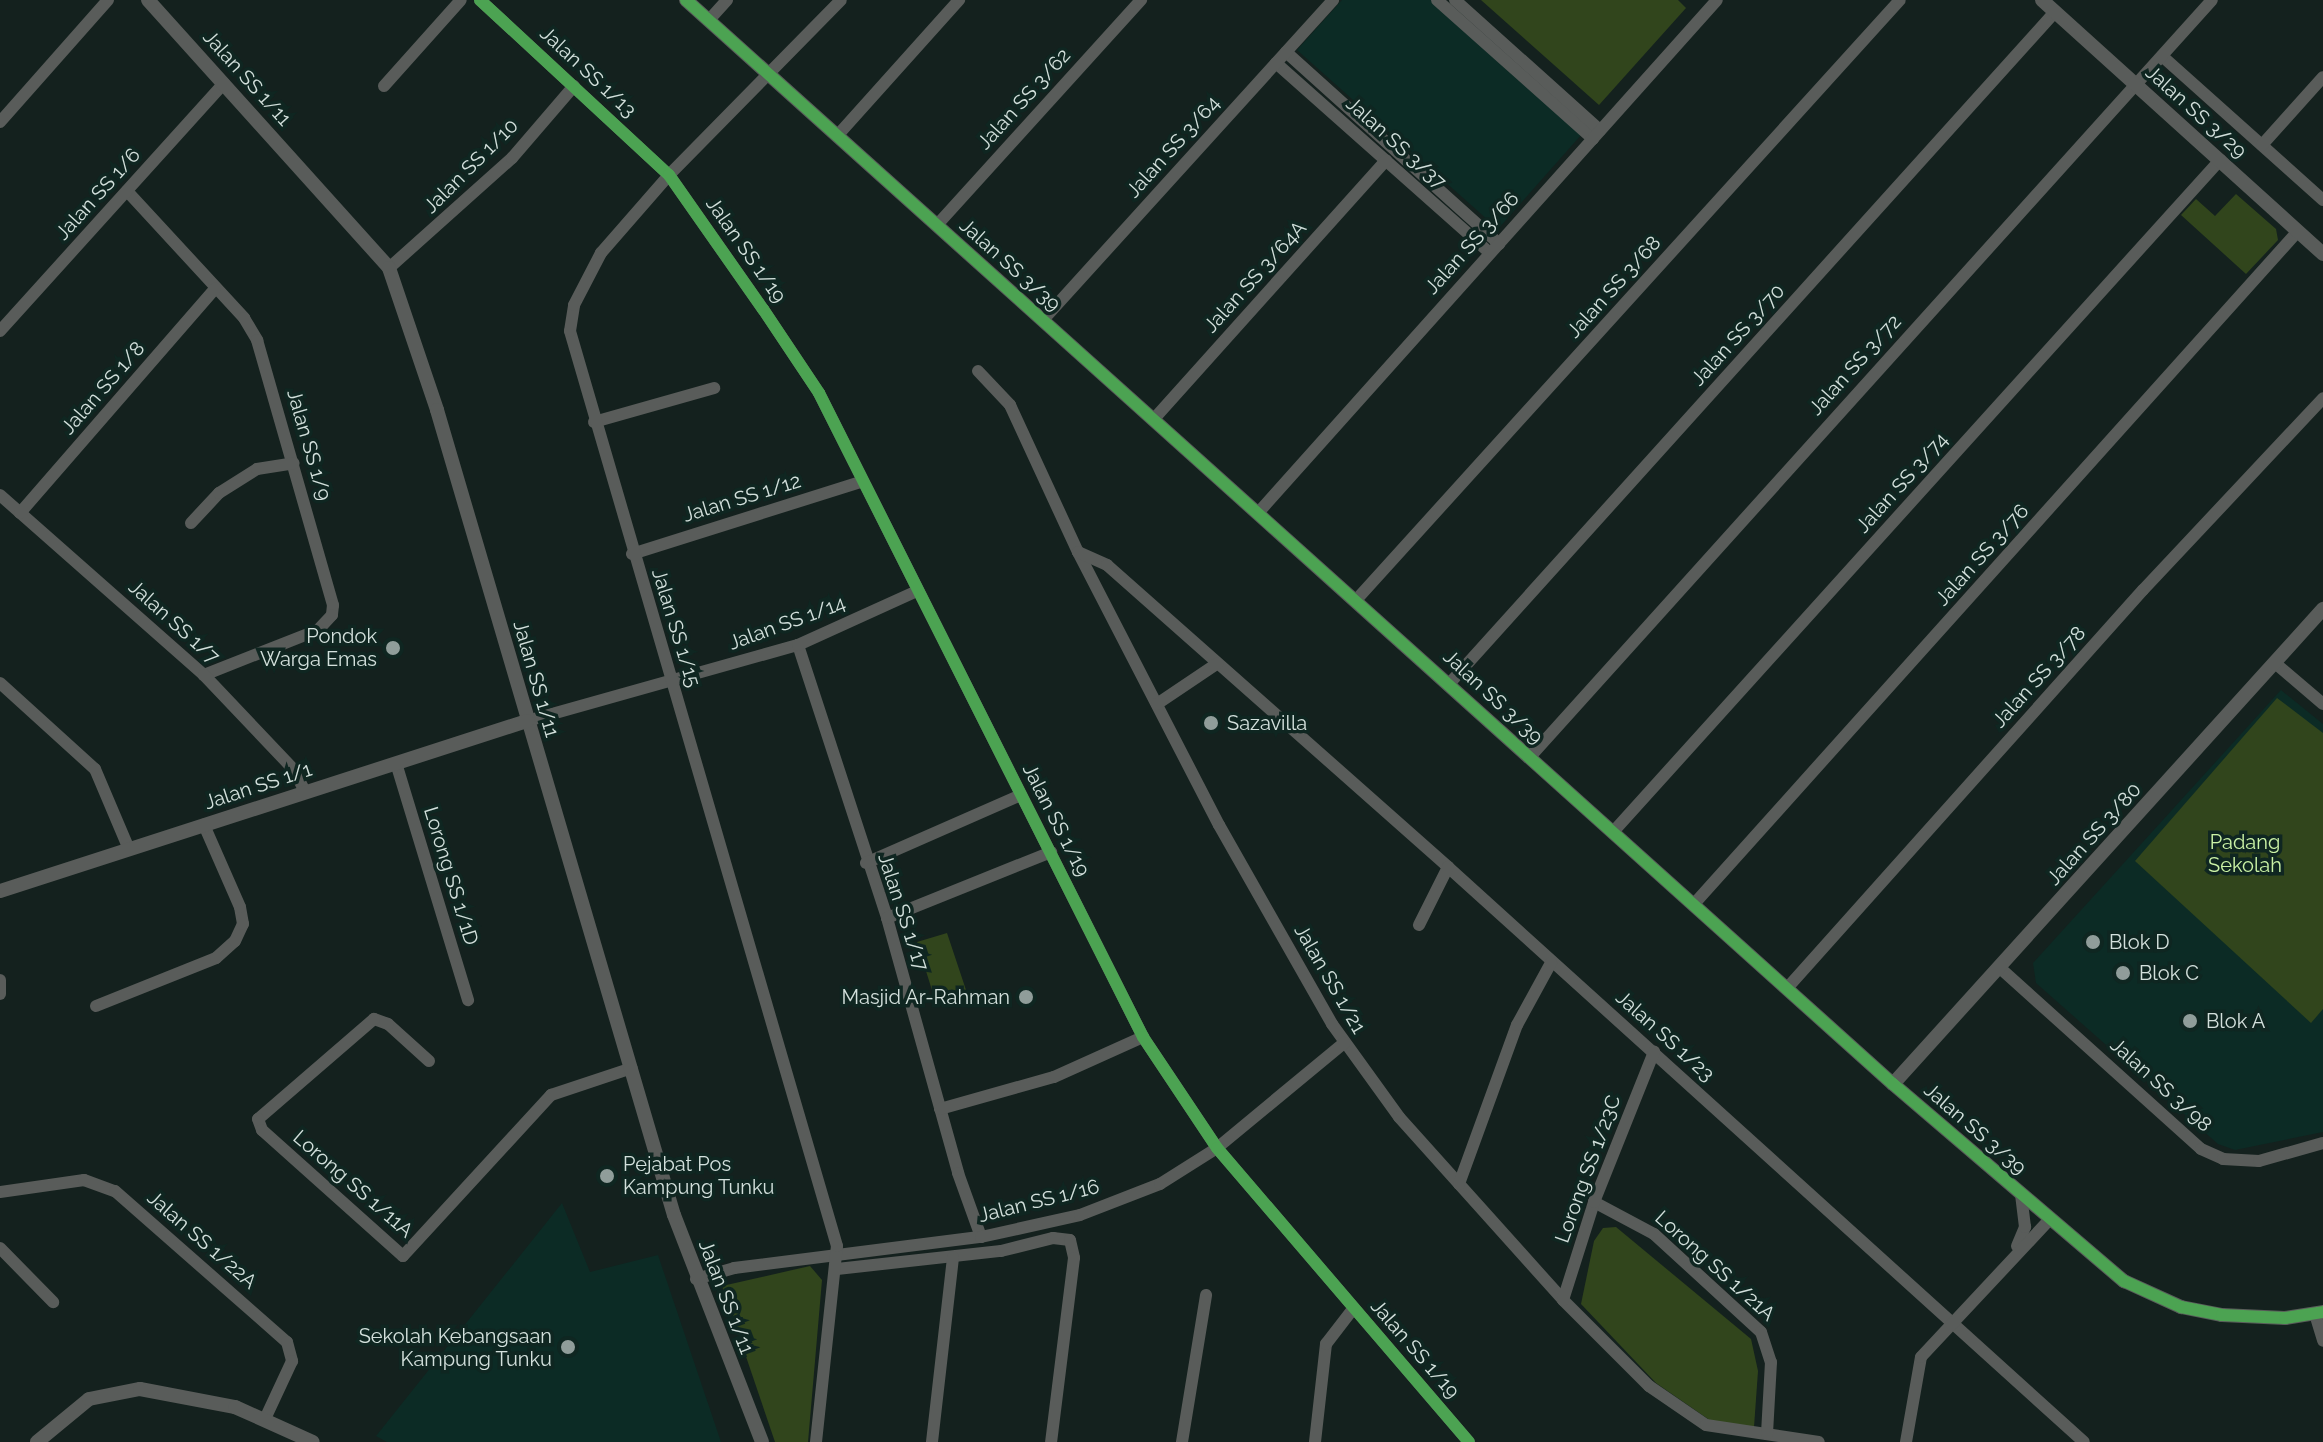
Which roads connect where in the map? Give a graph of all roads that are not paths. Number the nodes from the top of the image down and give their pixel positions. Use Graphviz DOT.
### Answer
graph roads {
  1 [pos="108,0"];
  2 [pos="148,0"];
  3 [pos="461,0"];
  4 [pos="480,0"];
  5 [pos="686,0"];
  6 [pos="727,0"];
  7 [pos="841,0"];
  8 [pos="959,0"];
  9 [pos="1141,0"];
  10 [pos="1333,0"];
  11 [pos="1437,0"];
  12 [pos="1455,0"];
  13 [pos="1717,0"];
  14 [pos="1900,0"];
  15 [pos="2042,0"];
  16 [pos="2212,0"];
  17 [pos="2055,12"];
  18 [pos="709,20"];
  19 [pos="1286,52"];
  20 [pos="2162,56"];
  21 [pos="1276,63"];
  22 [pos="771,76"];
  23 [pos="2323,77"];
  24 [pos="224,83"];
  25 [pos="2136,84"];
  26 [pos="384,86"];
  27 [pos="574,86"];
  28 [pos="0,122"];
  29 [pos="1596,134"];
  30 [pos="837,136"];
  31 [pos="2262,145"];
  32 [pos="1386,160"];
  33 [pos="2220,160"];
  34 [pos="669,175"];
  35 [pos="127,191"];
  36 [pos="2323,200"];
  37 [pos="937,225"];
  38 [pos="2298,231"];
  39 [pos="1494,248"];
  40 [pos="2323,254"];
  41 [pos="389,268"];
  42 [pos="215,289"];
  43 [pos="1043,320"];
  44 [pos="0,331"];
  45 [pos="978,371"];
  46 [pos="714,388"];
  47 [pos="2323,398"];
  48 [pos="1153,420"];
  49 [pos="594,422"];
  50 [pos="294,463"];
  51 [pos="863,481"];
  52 [pos="0,495"];
  53 [pos="20,513"];
  54 [pos="1258,513"];
  55 [pos="191,523"];
  56 [pos="1078,552"];
  57 [pos="632,554"];
  58 [pos="917,591"];
  59 [pos="1357,599"];
  60 [pos="2323,609"];
  61 [pos="798,645"];
  62 [pos="1218,663"];
  63 [pos="2275,663"];
  64 [pos="204,675"];
  65 [pos="672,681"];
  66 [pos="0,683"];
  67 [pos="1449,684"];
  68 [pos="1157,704"];
  69 [pos="2323,704"];
  70 [pos="527,721"];
  71 [pos="1529,758"];
  72 [pos="396,763"];
  73 [pos="305,792"];
  74 [pos="1021,795"];
  75 [pos="204,825"];
  76 [pos="1613,832"];
  77 [pos="129,849"];
  78 [pos="1051,852"];
  79 [pos="866,863"];
  80 [pos="1448,867"];
  81 [pos="0,891"];
  82 [pos="1694,904"];
  83 [pos="887,918"];
  84 [pos="1419,925"];
  85 [pos="1551,963"];
  86 [pos="2000,968"];
  87 [pos="0,980"];
  88 [pos="1789,986"];
  89 [pos="0,994"];
  90 [pos="468,1000"];
  91 [pos="96,1006"];
  92 [pos="1143,1037"];
  93 [pos="1344,1043"];
  94 [pos="1654,1052"];
  95 [pos="429,1061"];
  96 [pos="632,1068"];
  97 [pos="1893,1084"];
  98 [pos="940,1109"];
  99 [pos="2323,1143"];
  100 [pos="1217,1148"];
  101 [pos="1459,1184"];
  102 [pos="0,1192"];
  103 [pos="2021,1196"];
  104 [pos="1594,1202"];
  105 [pos="2049,1220"];
  106 [pos="981,1237"];
  107 [pos="0,1248"];
  108 [pos="837,1255"];
  109 [pos="953,1257"];
  110 [pos="2003,1265"];
  111 [pos="837,1269"];
  112 [pos="696,1279"];
  113 [pos="1206,1295"];
  114 [pos="1563,1300"];
  115 [pos="53,1302"];
  116 [pos="1353,1309"];
  117 [pos="2319,1313"];
  118 [pos="1952,1321"];
  119 [pos="2323,1341"];
  120 [pos="265,1419"];
  121 [pos="1767,1434"];
  122 [pos="37,1442"];
  123 [pos="313,1442"];
  124 [pos="762,1442"];
  125 [pos="816,1442"];
  126 [pos="932,1442"];
  127 [pos="1051,1442"];
  128 [pos="1182,1442"];
  129 [pos="1315,1442"];
  130 [pos="1469,1442"];
  131 [pos="1819,1442"];
  132 [pos="1906,1442"];
  133 [pos="2084,1442"];
  1 -- 28 [label="street"];
  2 -- 24 [label="street, Jalan SS 1/11"];
  3 -- 26 [label="street"];
  4 -- 27 [label="street, Jalan SS 1/13"];
  5 -- 18 [label="street, Jalan SS 3/39"];
  6 -- 18 [label="street"];
  7 -- 22 [label="street, Jalan SS 1/15"];
  8 -- 30 [label="street"];
  9 -- 37 [label="street, Jalan SS 3/62"];
  10 -- 19 [label="street, Jalan SS 3/64"];
  11 -- 29 [label="street"];
  12 -- 29 [label="street"];
  13 -- 29 [label="street, Jalan SS 3/66"];
  14 -- 59 [label="street, Jalan SS 3/68"];
  15 -- 17 [label="street, Jalan SS 3/29"];
  16 -- 20 [label="street, Jalan SS 3/72"];
  17 -- 25 [label="street, Jalan SS 3/29"];
  17 -- 67 [label="street, Jalan SS 3/70"];
  18 -- 22 [label="street, Jalan SS 3/39"];
  19 -- 21 [label="street, Jalan SS 3/64"];
  19 -- 39 [label="street, Jalan SS 3/37"];
  20 -- 25 [label="street, Jalan SS 3/72"];
  20 -- 31 [label="street"];
  21 -- 32 [label="street, Jalan SS 3/37"];
  21 -- 43 [label="street, Jalan SS 3/64"];
  22 -- 30 [label="street, Jalan SS 3/39"];
  22 -- 34 [label="street, Jalan SS 1/15"];
  23 -- 31 [label="street"];
  24 -- 35 [label="street, Jalan SS 1/6"];
  24 -- 41 [label="street, Jalan SS 1/11"];
  25 -- 33 [label="street, Jalan SS 3/29"];
  25 -- 71 [label="street, Jalan SS 3/72"];
  27 -- 34 [label="street, Jalan SS 1/13"];
  27 -- 41 [label="street, Jalan SS 1/10"];
  29 -- 39 [label="street, Jalan SS 3/66"];
  30 -- 37 [label="street, Jalan SS 3/39"];
  31 -- 36 [label="street"];
  32 -- 39 [label="street, Jalan SS 3/37"];
  32 -- 48 [label="street, Jalan SS 3/64A"];
  33 -- 38 [label="street, Jalan SS 3/29"];
  33 -- 76 [label="street, Jalan SS 3/74"];
  34 -- 49 [label="street, Jalan SS 1/15"];
  34 -- 51 [label="street, Jalan SS 1/19"];
  35 -- 42 [label="street, Jalan SS 1/9"];
  35 -- 44 [label="street, Jalan SS 1/6"];
  37 -- 43 [label="street, Jalan SS 3/39"];
  38 -- 40 [label="street, Jalan SS 3/29"];
  38 -- 82 [label="street, Jalan SS 3/76"];
  39 -- 54 [label="street, Jalan SS 3/66"];
  41 -- 70 [label="street, Jalan SS 1/11"];
  42 -- 50 [label="street, Jalan SS 1/9"];
  42 -- 53 [label="street, Jalan SS 1/8"];
  43 -- 48 [label="street, Jalan SS 3/39"];
  45 -- 56 [label="street, Jalan SS 1/21"];
  46 -- 49 [label="street"];
  47 -- 88 [label="street, Jalan SS 3/78"];
  48 -- 54 [label="street, Jalan SS 3/39"];
  49 -- 57 [label="street, Jalan SS 1/15"];
  50 -- 55 [label="street"];
  50 -- 64 [label="street, Jalan SS 1/9"];
  51 -- 57 [label="street, Jalan SS 1/12"];
  51 -- 58 [label="street, Jalan SS 1/19"];
  52 -- 53 [label="street, Jalan SS 1/7"];
  53 -- 64 [label="street, Jalan SS 1/7"];
  54 -- 59 [label="street, Jalan SS 3/39"];
  56 -- 62 [label="street, Jalan SS 1/23"];
  56 -- 68 [label="street, Jalan SS 1/21"];
  57 -- 65 [label="street, Jalan SS 1/15"];
  58 -- 61 [label="street, Jalan SS 1/14"];
  58 -- 74 [label="street, Jalan SS 1/19"];
  59 -- 67 [label="street, Jalan SS 3/39"];
  60 -- 63 [label="street, Jalan SS 3/80"];
  61 -- 65 [label="street, Jalan SS 1/14"];
  61 -- 79 [label="street, Jalan SS 1/17"];
  62 -- 68 [label="street"];
  62 -- 80 [label="street, Jalan SS 1/23"];
  63 -- 69 [label="street"];
  63 -- 86 [label="street, Jalan SS 3/80"];
  64 -- 73 [label="street, Jalan SS 1/7"];
  65 -- 70 [label="street, Jalan SS 1/14"];
  65 -- 108 [label="street, Jalan SS 1/15"];
  66 -- 77 [label="street"];
  67 -- 71 [label="street, Jalan SS 3/39"];
  68 -- 93 [label="street, Jalan SS 1/21"];
  70 -- 72 [label="street, Jalan SS 1/1"];
  70 -- 96 [label="street, Jalan SS 1/11"];
  71 -- 76 [label="street, Jalan SS 3/39"];
  72 -- 73 [label="street, Jalan SS 1/1"];
  72 -- 90 [label="street, Lorong SS 1/1D"];
  73 -- 75 [label="street, Jalan SS 1/1"];
  74 -- 78 [label="street, Jalan SS 1/19"];
  74 -- 79 [label="street"];
  75 -- 77 [label="street, Jalan SS 1/1"];
  75 -- 91 [label="street"];
  76 -- 82 [label="street, Jalan SS 3/39"];
  77 -- 81 [label="street, Jalan SS 1/1"];
  78 -- 83 [label="street"];
  78 -- 92 [label="street, Jalan SS 1/19"];
  79 -- 83 [label="street, Jalan SS 1/17"];
  80 -- 84 [label="street"];
  80 -- 85 [label="street, Jalan SS 1/23"];
  82 -- 88 [label="street, Jalan SS 3/39"];
  83 -- 98 [label="street, Jalan SS 1/17"];
  85 -- 94 [label="street, Jalan SS 1/23"];
  85 -- 101 [label="street"];
  86 -- 97 [label="street, Jalan SS 3/80"];
  86 -- 99 [label="street, Jalan SS 3/98"];
  87 -- 89 [label="street"];
  88 -- 97 [label="street, Jalan SS 3/39"];
  92 -- 98 [label="street"];
  92 -- 100 [label="street, Jalan SS 1/19"];
  93 -- 100 [label="street, Jalan SS 1/16"];
  93 -- 101 [label="street, Jalan SS 1/21"];
  94 -- 104 [label="street, Lorong SS 1/23C"];
  94 -- 118 [label="street, Jalan SS 1/23"];
  95 -- 96 [label="street, Lorong SS 1/11A"];
  96 -- 112 [label="street, Jalan SS 1/11"];
  97 -- 103 [label="street, Jalan SS 3/39"];
  98 -- 106 [label="street, Jalan SS 1/17"];
  100 -- 106 [label="street, Jalan SS 1/16"];
  100 -- 116 [label="street, Jalan SS 1/19"];
  101 -- 114 [label="street, Jalan SS 1/21"];
  102 -- 120 [label="street, Jalan SS 1/22A"];
  103 -- 105 [label="street, Jalan SS 3/39"];
  103 -- 110 [label="street"];
  104 -- 114 [label="street, Lorong SS 1/23C"];
  104 -- 121 [label="street, Lorong SS 1/21A"];
  105 -- 110 [label="street"];
  105 -- 117 [label="street, Jalan SS 3/39"];
  106 -- 108 [label="street, Jalan SS 1/16"];
  107 -- 115 [label="street"];
  108 -- 111 [label="street, Jalan SS 1/15"];
  108 -- 112 [label="street, Jalan SS 1/16"];
  109 -- 111 [label="street, Jalan SS 1/16"];
  109 -- 126 [label="street"];
  109 -- 127 [label="street, Jalan SS 1/16"];
  110 -- 118 [label="street"];
  111 -- 125 [label="street, Jalan SS 1/15"];
  112 -- 124 [label="street, Jalan SS 1/11"];
  113 -- 128 [label="street"];
  114 -- 121 [label="street, Jalan SS 1/21"];
  116 -- 129 [label="street"];
  116 -- 130 [label="street, Jalan SS 1/19"];
  117 -- 119 [label="street"];
  118 -- 132 [label="street"];
  118 -- 133 [label="street, Jalan SS 1/23"];
  120 -- 122 [label="street"];
  120 -- 123 [label="street"];
  121 -- 131 [label="street, Jalan SS 1/21"];
}
